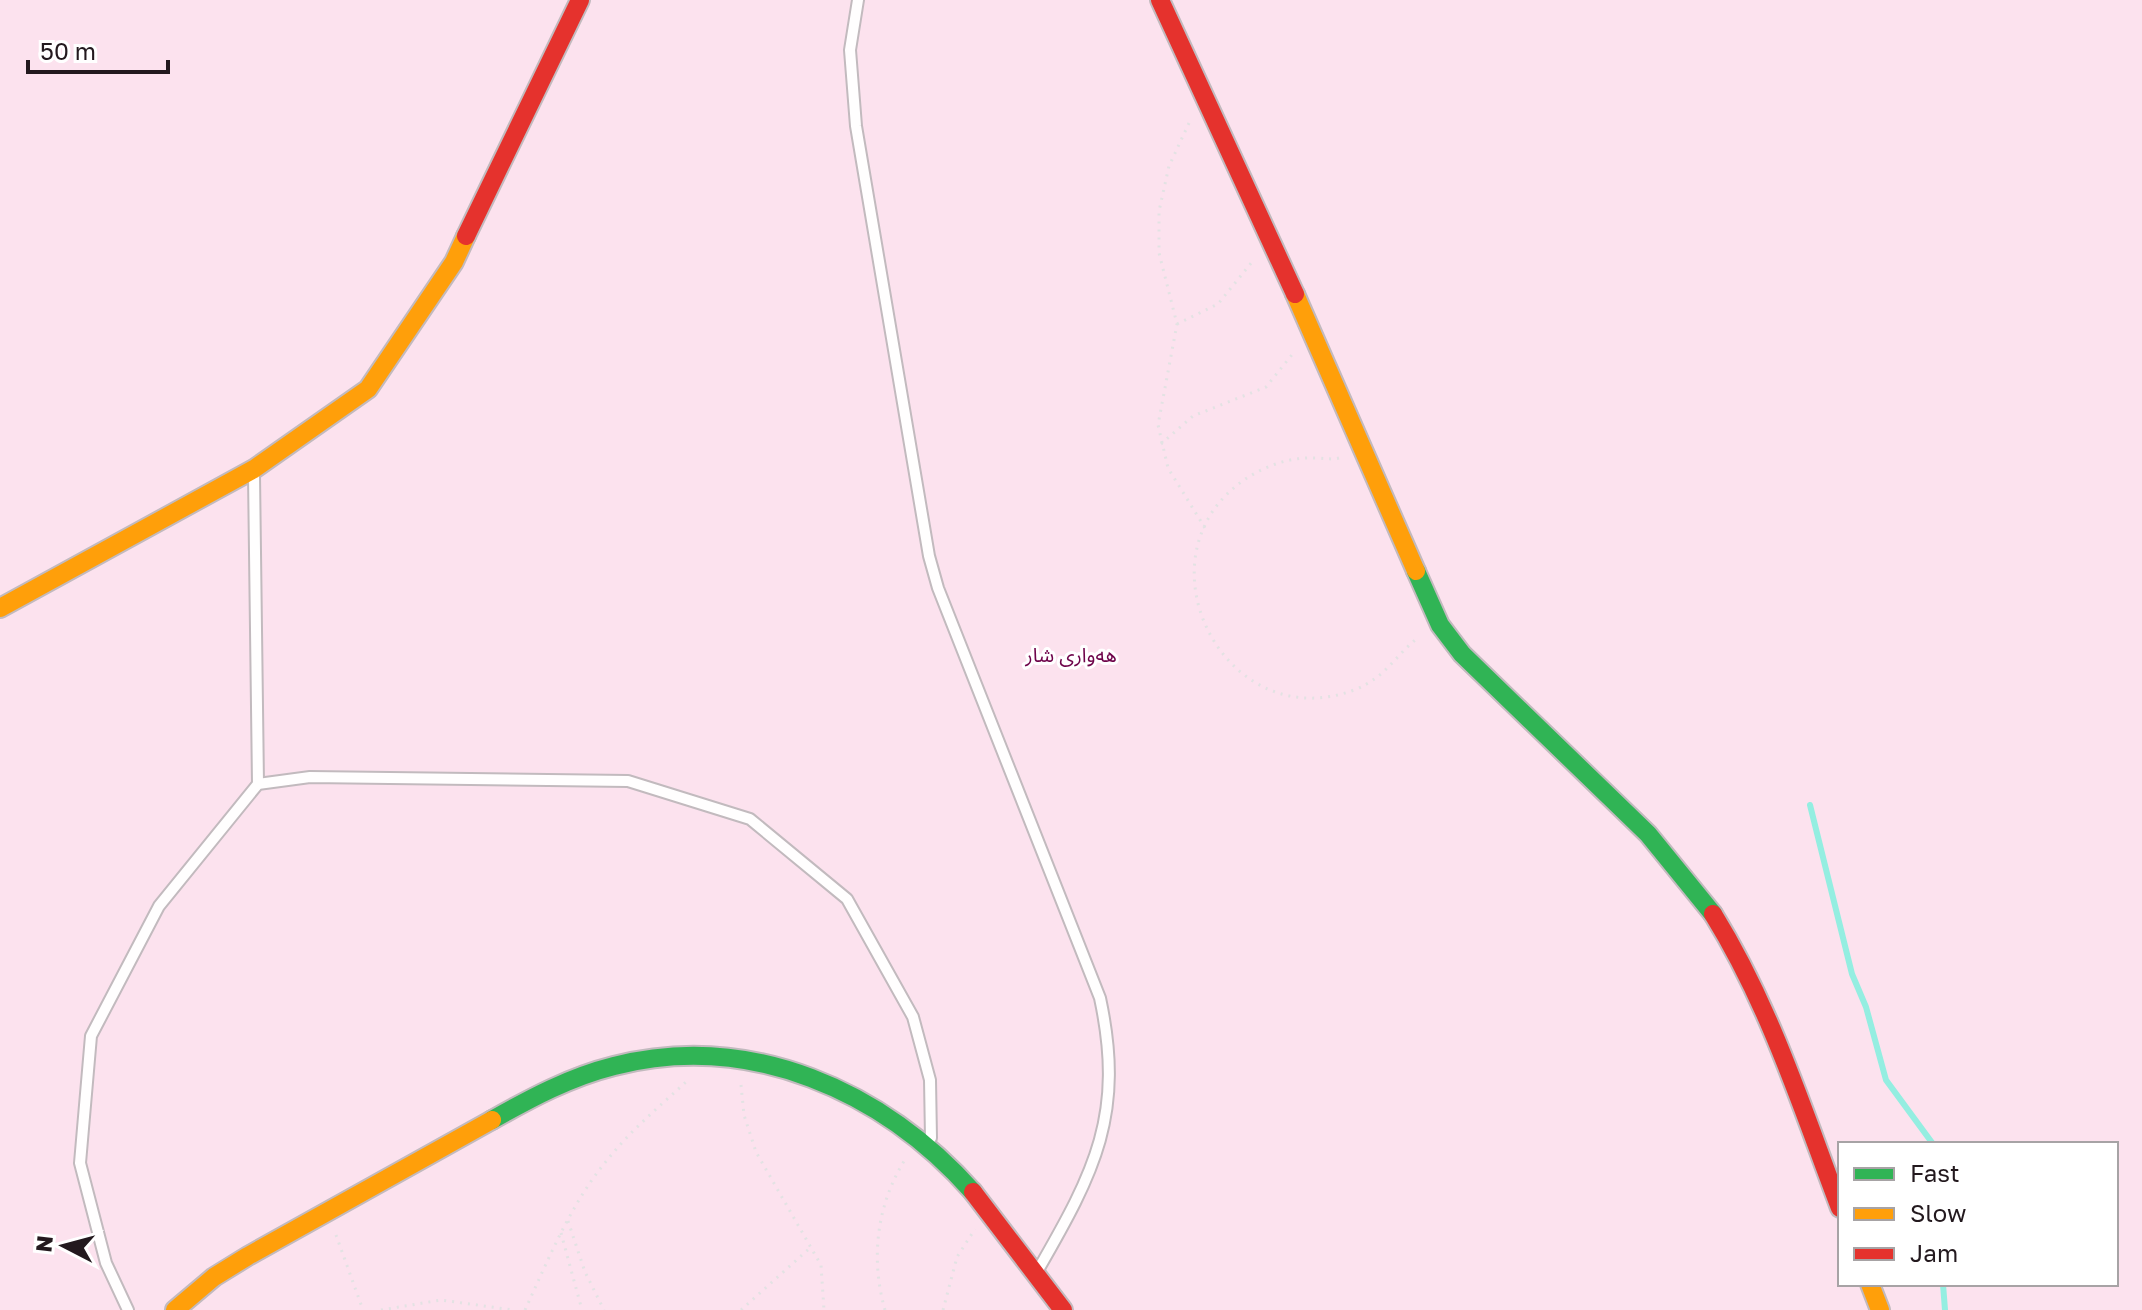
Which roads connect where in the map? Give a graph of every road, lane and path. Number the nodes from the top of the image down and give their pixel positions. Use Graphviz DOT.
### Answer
graph roads {
  1 [pos="580,0"];
  2 [pos="858,0"];
  3 [pos="1160,0"];
  4 [pos="1210,110"];
  5 [pos="1253,262"];
  6 [pos="1177,324"];
  7 [pos="1309,328"];
  8 [pos="1161,444"];
  9 [pos="1361,448"];
  10 [pos="254,469"];
  11 [pos="1205,528"];
  12 [pos="0,608"];
  13 [pos="1440,625"];
  14 [pos="258,784"];
  15 [pos="714,1057"];
  16 [pos="743,1062"];
  17 [pos="925,1143"];
  18 [pos="1838,1203"];
  19 [pos="987,1210"];
  20 [pos="328,1214"];
  21 [pos="568,1221"];
  22 [pos="561,1233"];
  23 [pos="811,1247"];
  24 [pos="1036,1273"];
  25 [pos="1871,1286"];
  26 [pos="128,1310"];
  27 [pos="175,1310"];
  28 [pos="363,1310"];
  29 [pos="381,1310"];
  30 [pos="513,1310"];
  31 [pos="525,1310"];
  32 [pos="582,1310"];
  33 [pos="604,1310"];
  34 [pos="741,1310"];
  35 [pos="824,1310"];
  36 [pos="885,1310"];
  37 [pos="943,1310"];
  38 [pos="1063,1310"];
  39 [pos="1880,1310"];
  1 -- 10 [label="street"];
  2 -- 24 [label="lane"];
  3 -- 4 [label="street"];
  4 -- 6 [label="path"];
  4 -- 7 [label="street"];
  5 -- 6 [label="path"];
  6 -- 8 [label="path"];
  7 -- 8 [label="path"];
  7 -- 9 [label="street"];
  8 -- 11 [label="path"];
  9 -- 11 [label="path"];
  9 -- 13 [label="street"];
  10 -- 12 [label="street"];
  10 -- 14 [label="lane"];
  11 -- 13 [label="path"];
  13 -- 18 [label="street"];
  14 -- 17 [label="lane"];
  14 -- 26 [label="lane"];
  15 -- 16 [label="street"];
  15 -- 20 [label="street"];
  15 -- 21 [label="path"];
  16 -- 17 [label="street"];
  16 -- 23 [label="path"];
  17 -- 19 [label="street"];
  17 -- 36 [label="path"];
  19 -- 24 [label="street"];
  19 -- 37 [label="path"];
  20 -- 27 [label="street"];
  20 -- 28 [label="path"];
  21 -- 22 [label="path"];
  21 -- 33 [label="path"];
  22 -- 31 [label="path"];
  22 -- 32 [label="path"];
  23 -- 34 [label="path"];
  23 -- 35 [label="path"];
  24 -- 38 [label="street"];
  25 -- 39 [label="street"];
  29 -- 30 [label="path"];
}
